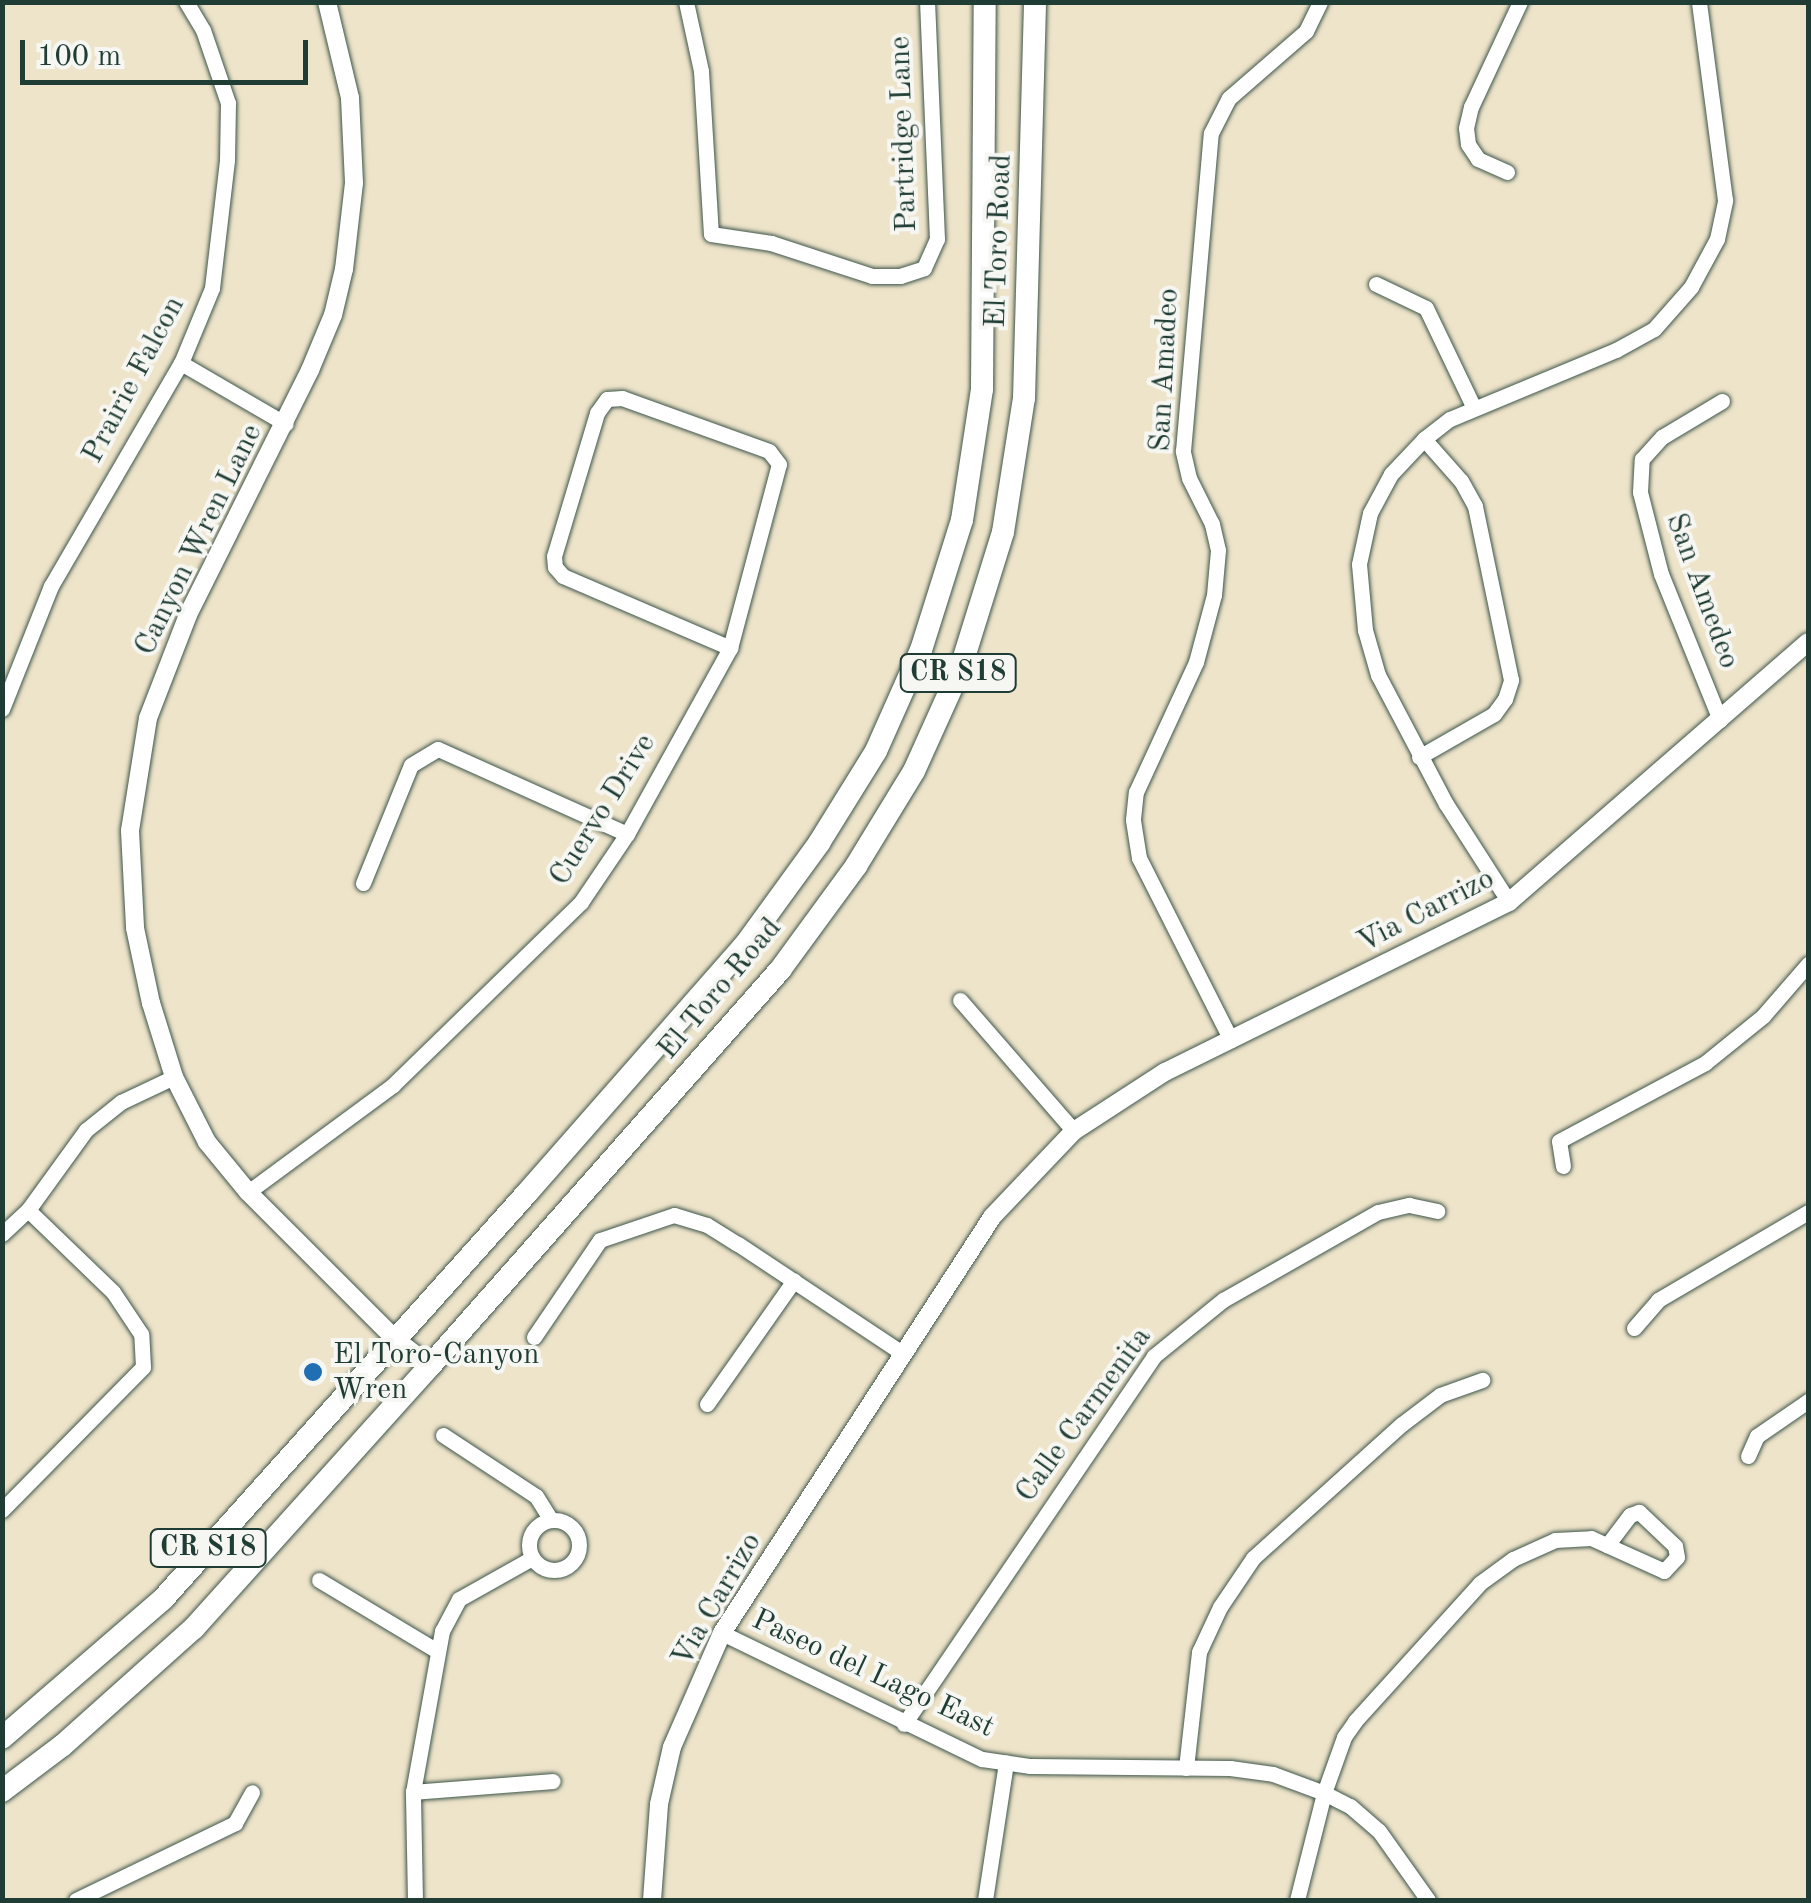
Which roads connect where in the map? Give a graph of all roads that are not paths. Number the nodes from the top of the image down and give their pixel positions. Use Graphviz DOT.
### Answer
graph roads {
  1 [pos="186,2"];
  2 [pos="327,2"];
  3 [pos="686,2"];
  4 [pos="927,2"];
  5 [pos="985,2"];
  6 [pos="1036,2"];
  7 [pos="1320,2"];
  8 [pos="1520,2"];
  9 [pos="1700,2"];
  10 [pos="1507,172"];
  11 [pos="1376,284"];
  12 [pos="181,363"];
  13 [pos="1722,401"];
  14 [pos="1474,408"];
  15 [pos="286,424"];
  16 [pos="1424,438"];
  17 [pos="1808,642"];
  18 [pos="730,648"];
  19 [pos="2,710"];
  20 [pos="1720,720"];
  21 [pos="1419,757"];
  22 [pos="627,834"];
  23 [pos="364,883"];
  24 [pos="1509,902"];
  25 [pos="1808,964"];
  26 [pos="960,1000"];
  27 [pos="1231,1040"];
  28 [pos="174,1077"];
  29 [pos="1074,1131"];
  30 [pos="1563,1166"];
  31 [pos="248,1192"];
  32 [pos="28,1210"];
  33 [pos="1437,1211"];
  34 [pos="1808,1212"];
  35 [pos="2,1234"];
  36 [pos="794,1280"];
  37 [pos="1634,1328"];
  38 [pos="534,1337"];
  39 [pos="394,1338"];
  40 [pos="902,1353"];
  41 [pos="430,1366"];
  42 [pos="1482,1380"];
  43 [pos="1808,1401"];
  44 [pos="707,1404"];
  45 [pos="443,1435"];
  46 [pos="1748,1456"];
  47 [pos="2,1510"];
  48 [pos="551,1520"];
  49 [pos="1607,1545"];
  50 [pos="532,1558"];
  51 [pos="318,1580"];
  52 [pos="722,1633"];
  53 [pos="437,1651"];
  54 [pos="904,1724"];
  55 [pos="2,1738"];
  56 [pos="1006,1762"];
  57 [pos="1186,1768"];
  58 [pos="553,1781"];
  59 [pos="2,1790"];
  60 [pos="252,1792"];
  61 [pos="413,1792"];
  62 [pos="1324,1793"];
  63 [pos="76,1900"];
  64 [pos="415,1900"];
  65 [pos="652,1900"];
  66 [pos="985,1900"];
  67 [pos="1297,1900"];
  68 [pos="1428,1900"];
  1 -- 12 [label="street, Prairie Falcon"];
  2 -- 15 [label="street, Canyon Wren Lane"];
  3 -- 4 [label="street, Partridge Lane"];
  5 -- 39 [label="main road, El Toro Road / CR S18"];
  6 -- 41 [label="main road, El Toro Road / CR S18"];
  7 -- 27 [label="street, San Amadeo"];
  8 -- 10 [label="street"];
  9 -- 14 [label="street"];
  11 -- 14 [label="street"];
  12 -- 15 [label="street"];
  12 -- 19 [label="street, Prairie Falcon"];
  13 -- 20 [label="street, San Amedeo"];
  14 -- 16 [label="street"];
  15 -- 28 [label="street, Canyon Wren Lane"];
  16 -- 21 [label="street"];
  16 -- 21 [label="street"];
  17 -- 20 [label="street, Via Carrizo"];
  18 -- 18 [label="street, Cuervo Drive"];
  18 -- 22 [label="street, Cuervo Drive"];
  20 -- 24 [label="street, Via Carrizo"];
  21 -- 24 [label="street"];
  22 -- 23 [label="street"];
  22 -- 31 [label="street, Cuervo Drive"];
  24 -- 27 [label="street, Via Carrizo"];
  25 -- 30 [label="street"];
  26 -- 29 [label="street"];
  27 -- 29 [label="street, Via Carrizo"];
  28 -- 31 [label="street, Canyon Wren Lane"];
  28 -- 32 [label="street"];
  29 -- 40 [label="street, Via Carrizo"];
  31 -- 39 [label="street, Canyon Wren Lane"];
  32 -- 35 [label="street"];
  32 -- 47 [label="street"];
  33 -- 54 [label="street, Calle Carmenita"];
  34 -- 37 [label="street"];
  36 -- 38 [label="street"];
  36 -- 40 [label="street"];
  36 -- 44 [label="street"];
  39 -- 41 [label="street, Canyon Wren Lane"];
  39 -- 55 [label="main road, El Toro Road / CR S18"];
  40 -- 52 [label="street, Via Carrizo"];
  41 -- 59 [label="main road, El Toro Road / CR S18"];
  42 -- 57 [label="street"];
  43 -- 46 [label="street"];
  45 -- 48 [label="street"];
  48 -- 50 [label="street"];
  48 -- 50 [label="street"];
  49 -- 49 [label="street"];
  49 -- 62 [label="street"];
  50 -- 53 [label="street"];
  51 -- 53 [label="street"];
  52 -- 54 [label="street, Paseo del Lago East"];
  52 -- 65 [label="street, Via Carrizo"];
  53 -- 61 [label="street"];
  54 -- 56 [label="street, Paseo del Lago East"];
  56 -- 57 [label="street, Paseo del Lago East"];
  56 -- 66 [label="street"];
  57 -- 62 [label="street, Paseo del Lago East"];
  58 -- 61 [label="street"];
  60 -- 63 [label="street"];
  61 -- 64 [label="street"];
  62 -- 67 [label="street"];
  62 -- 68 [label="street, Paseo del Lago East"];
}
